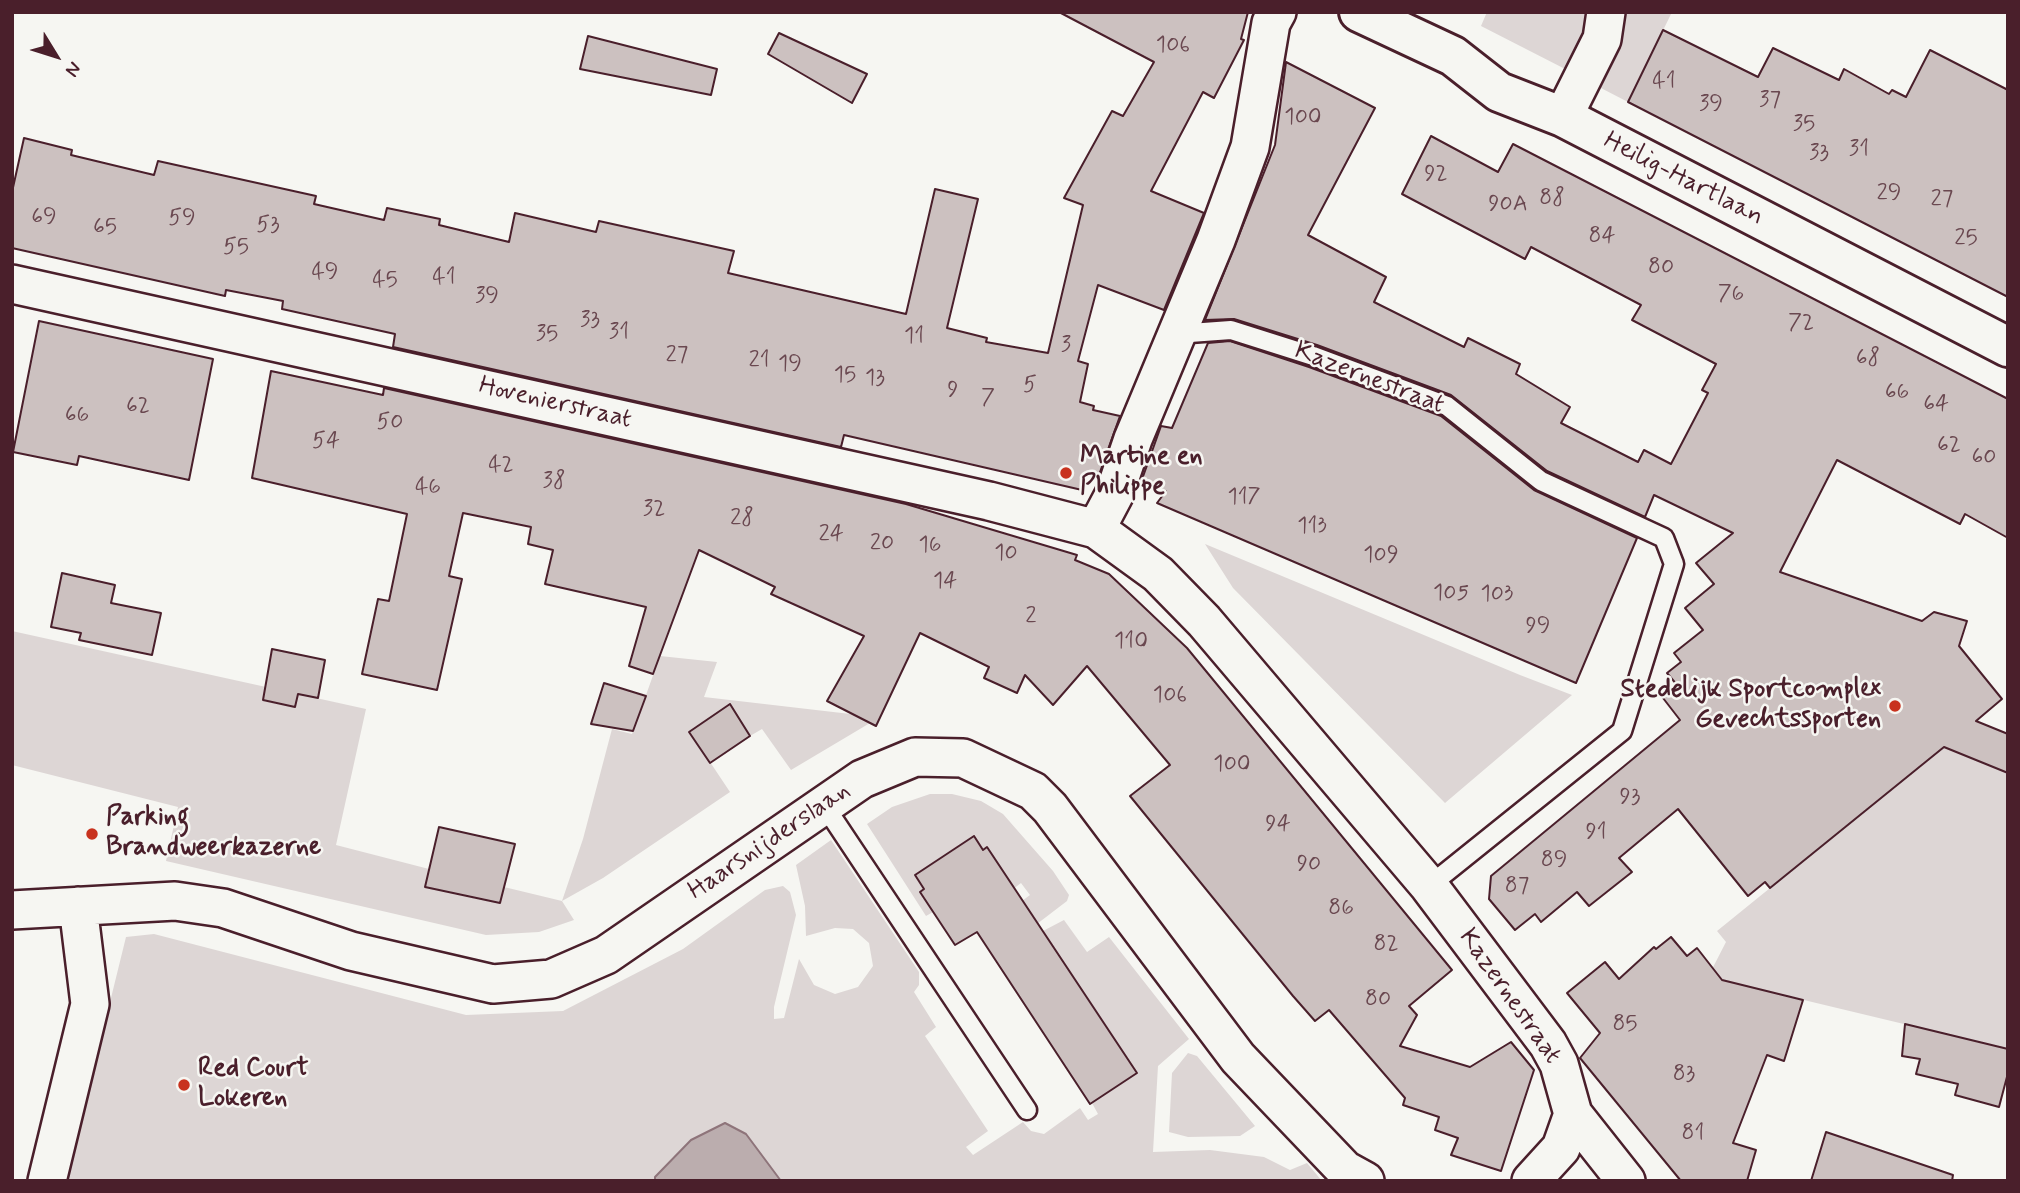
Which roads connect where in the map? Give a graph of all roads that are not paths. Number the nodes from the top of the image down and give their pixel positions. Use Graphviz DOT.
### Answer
graph roads {
  1 [pos="1277,12"];
  2 [pos="1359,12"];
  3 [pos="1606,12"];
  4 [pos="1563,117"];
  5 [pos="12,285"];
  6 [pos="1176,334"];
  7 [pos="2008,347"];
  8 [pos="1096,528"];
  9 [pos="824,805"];
  10 [pos="1429,886"];
  11 [pos="78,906"];
  12 [pos="12,910"];
  13 [pos="1027,1110"];
  14 [pos="1573,1114"];
  15 [pos="47,1181"];
  16 [pos="1365,1181"];
  17 [pos="1531,1181"];
  18 [pos="1626,1181"];
  1 -- 6 [label="street"];
  2 -- 4 [label="street, Heilig-Hartlaan"];
  3 -- 4 [label="street"];
  4 -- 7 [label="street, Heilig-Hartlaan"];
  5 -- 8 [label="street, Hovenierstraat"];
  6 -- 8 [label="street"];
  6 -- 10 [label="lane, Kazernestraat"];
  8 -- 10 [label="street, Kazernestraat"];
  9 -- 11 [label="street, Haarsnijderslaan"];
  9 -- 13 [label="lane"];
  9 -- 16 [label="street, Haarsnijderslaan"];
  10 -- 14 [label="street, Kazernestraat"];
  11 -- 12 [label="street, Haarsnijderslaan"];
  11 -- 15 [label="street"];
  14 -- 17 [label="street"];
  14 -- 18 [label="street, Kazernestraat"];
}
